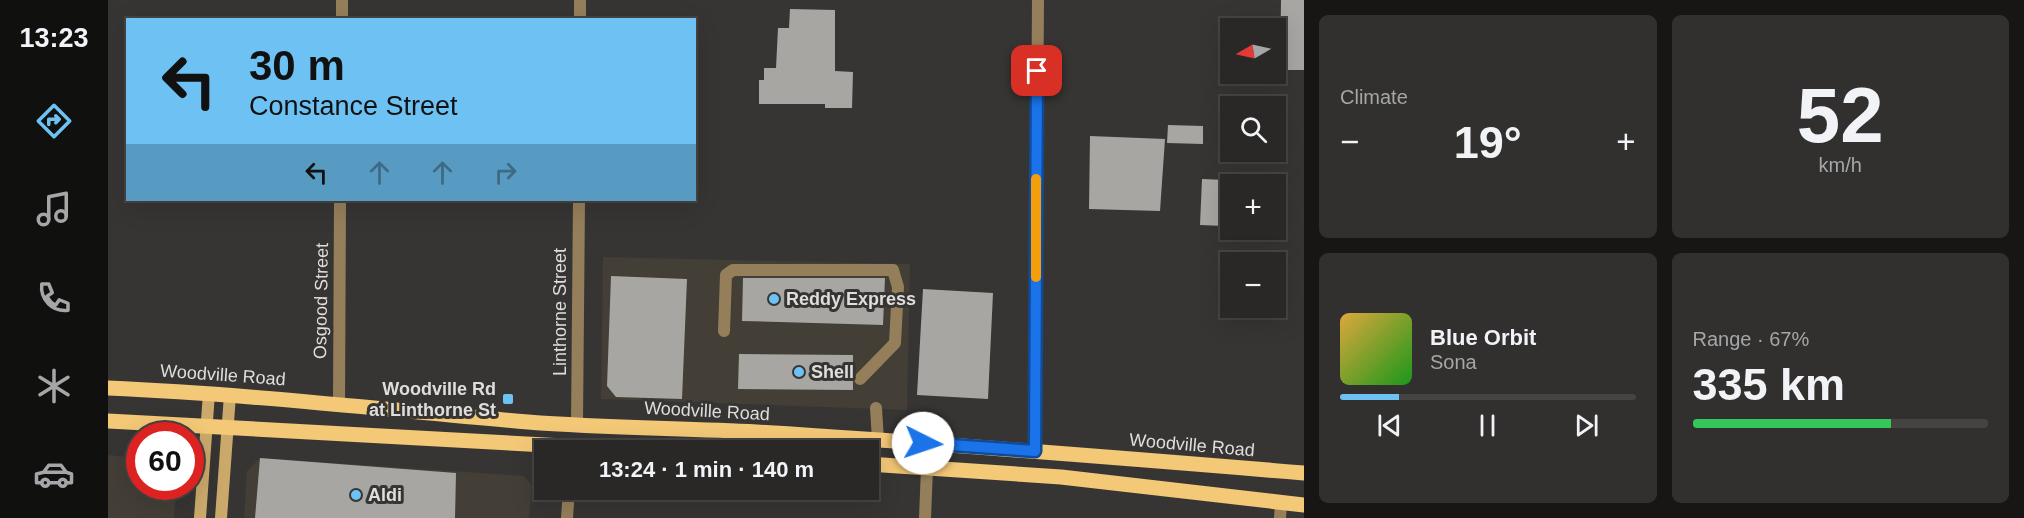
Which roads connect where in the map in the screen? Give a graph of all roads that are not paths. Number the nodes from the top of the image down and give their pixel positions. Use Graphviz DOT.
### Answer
graph roads {
  1 [pos="342,0"];
  2 [pos="580,0"];
  3 [pos="1038,0"];
  4 [pos="342,18"];
  5 [pos="580,18"];
  6 [pos="340,201"];
  7 [pos="579,201"];
  8 [pos="724,331"];
  9 [pos="860,379"];
  10 [pos="108,388"];
  11 [pos="209,393"];
  12 [pos="230,394"];
  13 [pos="339,403"];
  14 [pos="876,408"];
  15 [pos="108,421"];
  16 [pos="577,424"];
  17 [pos="207,425"];
  18 [pos="228,426"];
  19 [pos="878,440"];
  20 [pos="879,440"];
  21 [pos="534,446"];
  22 [pos="1035,451"];
  23 [pos="879,465"];
  24 [pos="927,468"];
  25 [pos="1304,473"];
  26 [pos="568,500"];
  27 [pos="1304,505"];
  28 [pos="1281,510"];
  29 [pos="200,518"];
  30 [pos="221,518"];
  31 [pos="567,518"];
  32 [pos="925,518"];
  1 -- 4 [label="street"];
  2 -- 5 [label="street"];
  3 -- 22 [label="street"];
  6 -- 13 [label="street, Osgood Street"];
  7 -- 16 [label="street, Linthorne Street"];
  8 -- 9 [label="street"];
  10 -- 11 [label="main road, Woodville Road"];
  11 -- 12 [label="main road, Woodville Road"];
  11 -- 17 [label="main road"];
  12 -- 13 [label="main road, Woodville Road"];
  12 -- 18 [label="main road"];
  13 -- 16 [label="main road, Woodville Road"];
  14 -- 19 [label="street"];
  15 -- 17 [label="main road"];
  16 -- 19 [label="main road, Woodville Road"];
  17 -- 18 [label="main road"];
  17 -- 29 [label="main road"];
  18 -- 21 [label="main road"];
  18 -- 30 [label="main road"];
  20 -- 22 [label="main road, Woodville Road"];
  22 -- 25 [label="main road, Woodville Road"];
  23 -- 24 [label="main road"];
  24 -- 28 [label="main road"];
  24 -- 32 [label="street"];
  26 -- 31 [label="street"];
  27 -- 28 [label="main road"];
}
